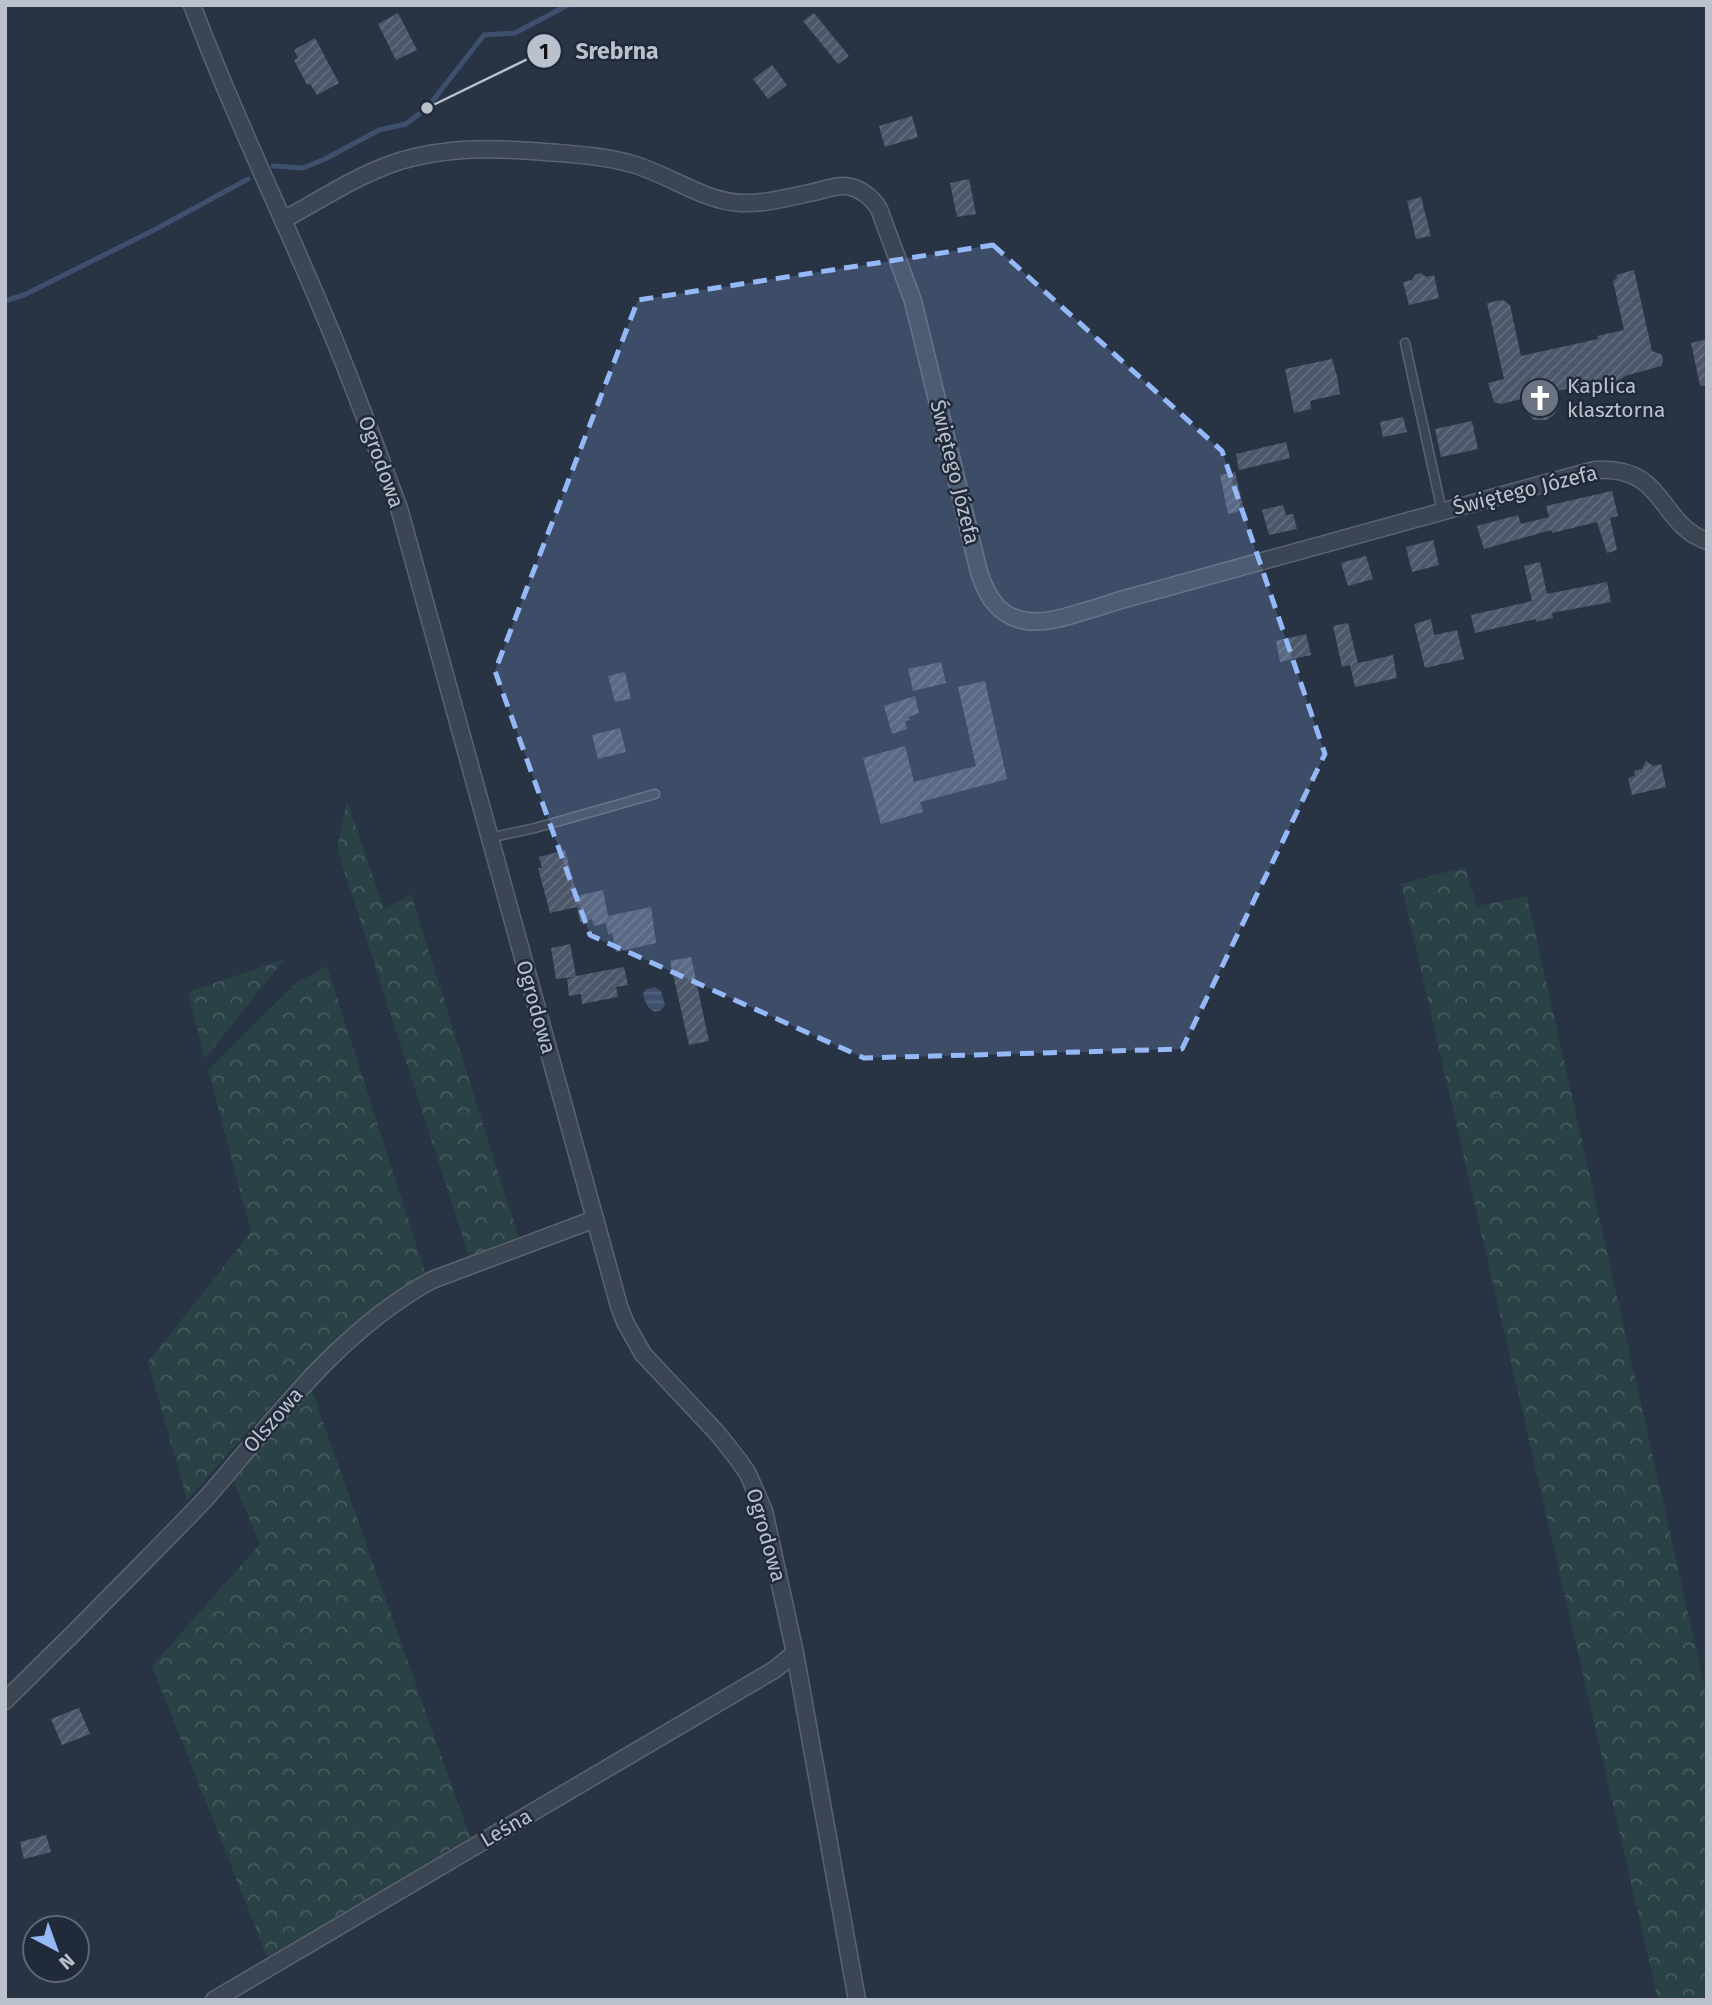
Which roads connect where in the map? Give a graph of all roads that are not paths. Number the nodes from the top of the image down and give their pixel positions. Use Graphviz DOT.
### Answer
graph roads {
  1 [pos="192,5"];
  2 [pos="283,220"];
  3 [pos="1405,343"];
  4 [pos="1442,511"];
  5 [pos="1707,541"];
  6 [pos="654,794"];
  7 [pos="489,838"];
  8 [pos="595,1219"];
  9 [pos="795,1653"];
  10 [pos="5,1701"];
  11 [pos="214,2000"];
  12 [pos="856,2000"];
  1 -- 2 [label="street, Ogrodowa"];
  2 -- 4 [label="street, Świętego Józefa"];
  2 -- 7 [label="street, Ogrodowa"];
  3 -- 4 [label="lane"];
  4 -- 5 [label="street, Świętego Józefa"];
  6 -- 7 [label="lane"];
  7 -- 8 [label="street, Ogrodowa"];
  8 -- 9 [label="street, Ogrodowa"];
  8 -- 10 [label="street, Olszowa"];
  9 -- 11 [label="street, Leśna"];
  9 -- 12 [label="street, Ogrodowa"];
}
